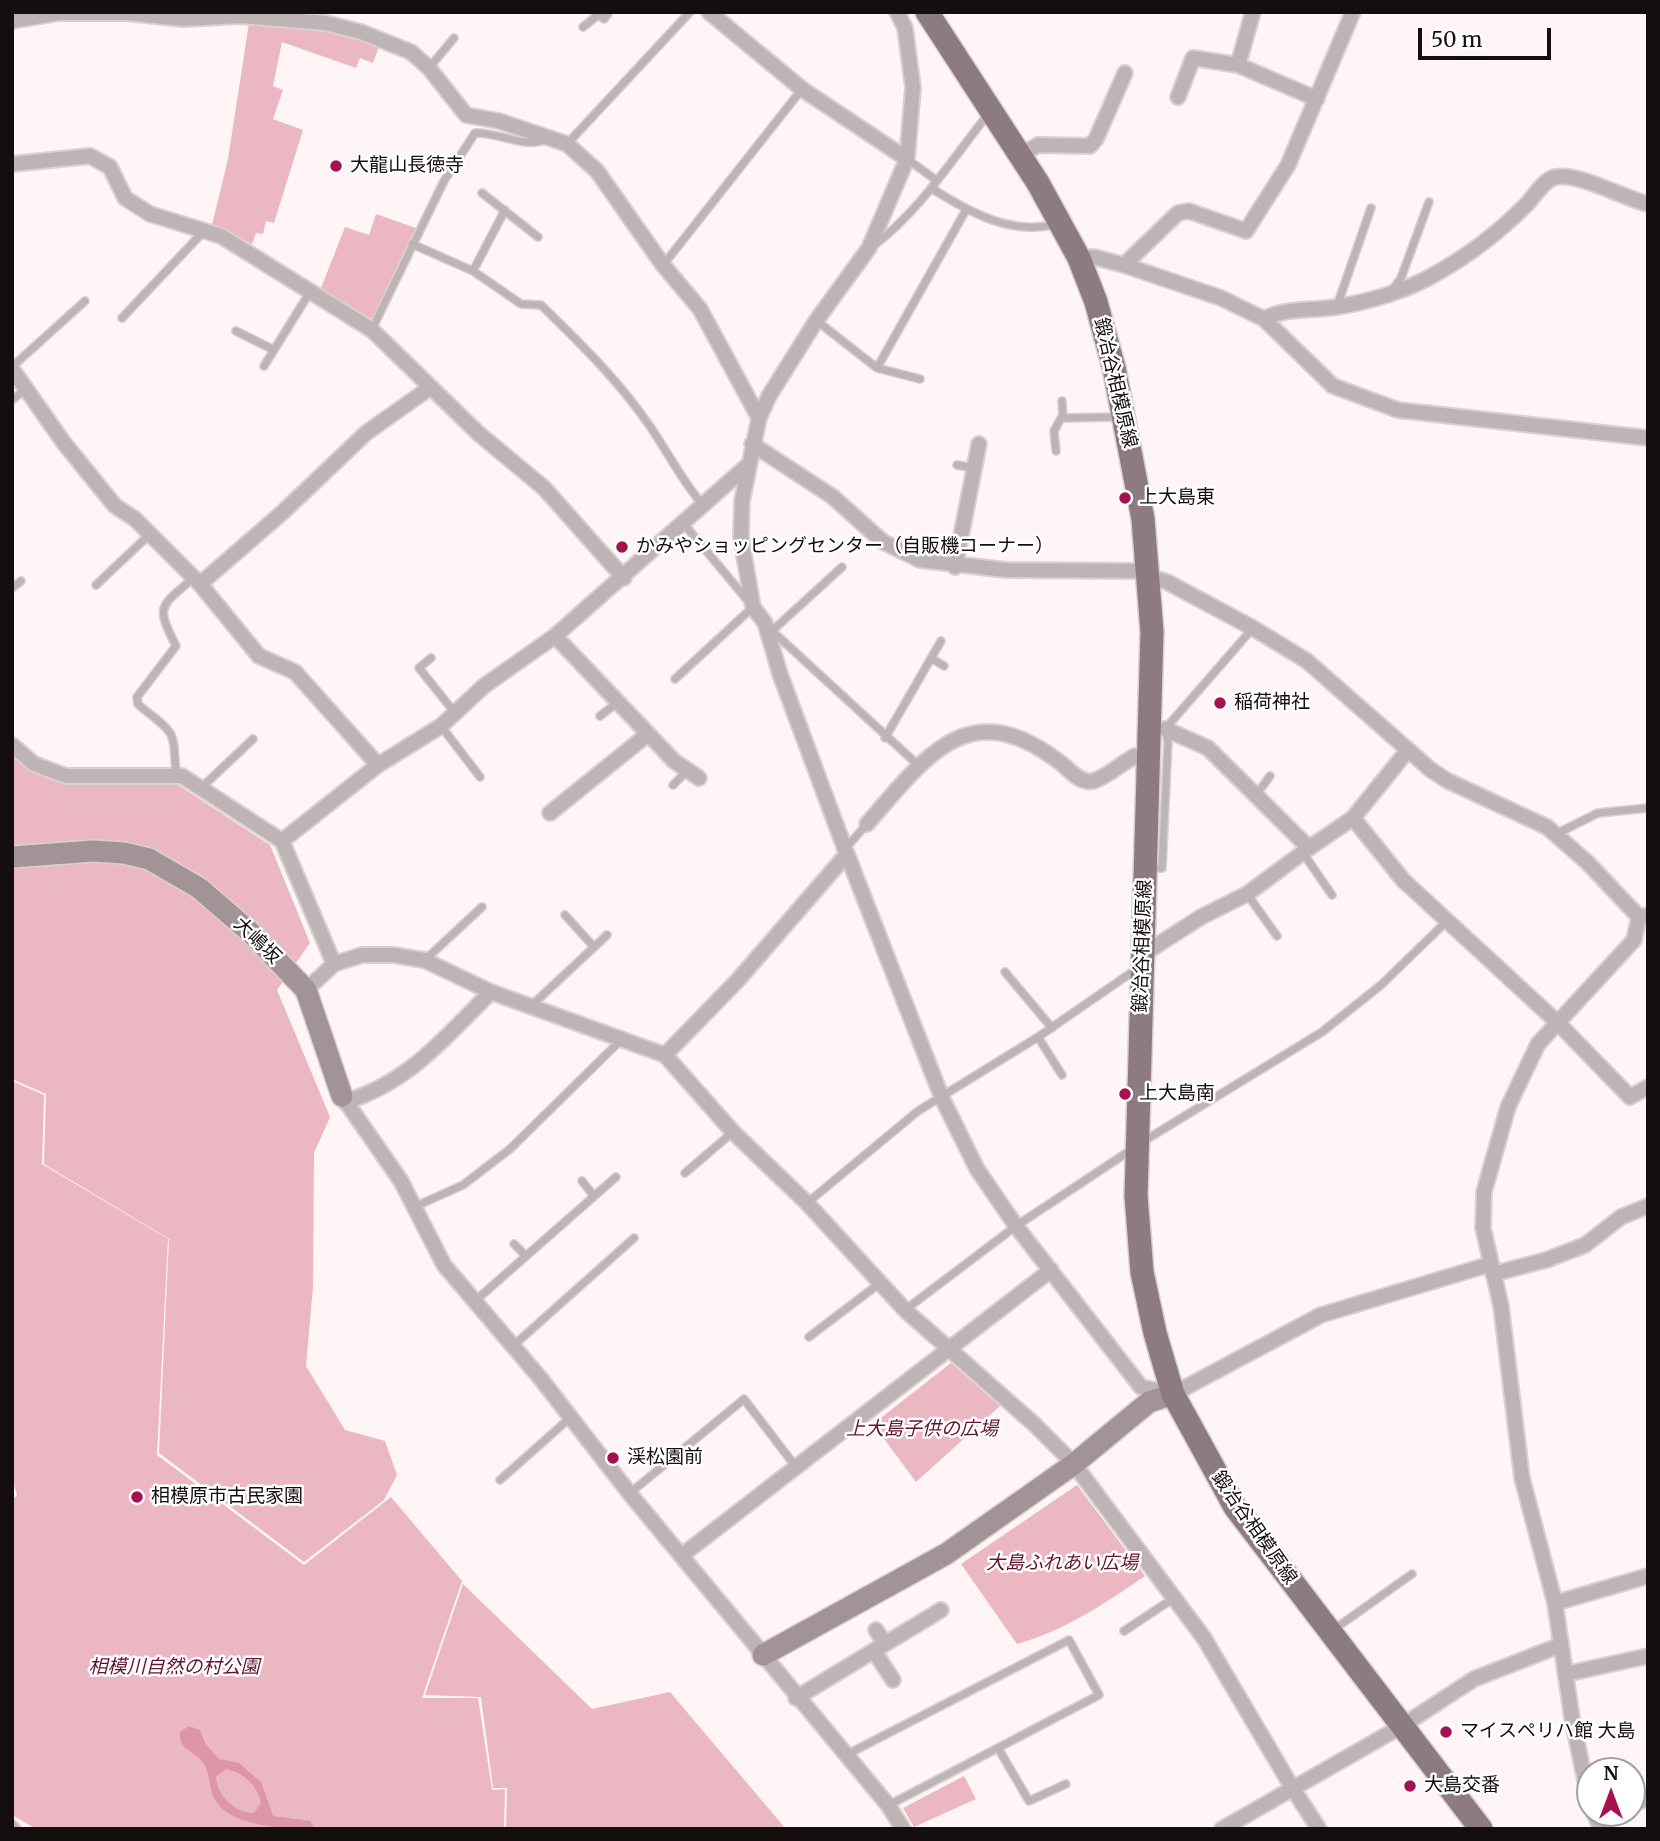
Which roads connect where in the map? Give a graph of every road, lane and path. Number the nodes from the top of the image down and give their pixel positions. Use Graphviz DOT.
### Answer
graph roads {
  1 [pos="609,12"];
  2 [pos="690,12"];
  3 [pos="709,12"];
  4 [pos="897,12"];
  5 [pos="1253,12"];
  6 [pos="1353,12"];
  7 [pos="127,13"];
  8 [pos="242,14"];
  9 [pos="596,14"];
  10 [pos="930,14"];
  11 [pos="329,18"];
  12 [pos="12,21"];
  13 [pos="583,27"];
  14 [pos="454,38"];
  15 [pos="1238,65"];
  16 [pos="429,68"];
  17 [pos="1125,73"];
  18 [pos="802,89"];
  19 [pos="1178,97"];
  20 [pos="1317,99"];
  21 [pos="991,110"];
  22 [pos="548,138"];
  23 [pos="568,144"];
  24 [pos="1021,155"];
  25 [pos="907,159"];
  26 [pos="12,164"];
  27 [pos="936,180"];
  28 [pos="931,188"];
  29 [pos="482,193"];
  30 [pos="1429,202"];
  31 [pos="1648,204"];
  32 [pos="1371,208"];
  33 [pos="505,210"];
  34 [pos="966,210"];
  35 [pos="1061,223"];
  36 [pos="205,230"];
  37 [pos="538,237"];
  38 [pos="412,244"];
  39 [pos="869,248"];
  40 [pos="1079,258"];
  41 [pos="663,265"];
  42 [pos="1124,265"];
  43 [pos="473,271"];
  44 [pos="310,292"];
  45 [pos="1391,292"];
  46 [pos="85,301"];
  47 [pos="1337,307"];
  48 [pos="122,318"];
  49 [pos="1264,320"];
  50 [pos="816,321"];
  51 [pos="372,330"];
  52 [pos="236,331"];
  53 [pos="272,349"];
  54 [pos="264,366"];
  55 [pos="12,368"];
  56 [pos="877,368"];
  57 [pos="919,379"];
  58 [pos="431,387"];
  59 [pos="27,388"];
  60 [pos="12,400"];
  61 [pos="1062,401"];
  62 [pos="1124,417"];
  63 [pos="759,418"];
  64 [pos="1063,418"];
  65 [pos="1648,438"];
  66 [pos="979,443"];
  67 [pos="752,444"];
  68 [pos="1056,451"];
  69 [pos="748,465"];
  70 [pos="957,465"];
  71 [pos="974,468"];
  72 [pos="704,505"];
  73 [pos="684,524"];
  74 [pos="150,534"];
  75 [pos="842,567"];
  76 [pos="955,567"];
  77 [pos="1150,574"];
  78 [pos="624,578"];
  79 [pos="20,581"];
  80 [pos="196,581"];
  81 [pos="96,585"];
  82 [pos="12,588"];
  83 [pos="753,607"];
  84 [pos="768,627"];
  85 [pos="1253,628"];
  86 [pos="555,636"];
  87 [pos="941,641"];
  88 [pos="431,658"];
  89 [pos="931,658"];
  90 [pos="944,666"];
  91 [pos="675,679"];
  92 [pos="618,702"];
  93 [pos="455,713"];
  94 [pos="600,716"];
  95 [pos="441,726"];
  96 [pos="1165,729"];
  97 [pos="648,734"];
  98 [pos="885,738"];
  99 [pos="253,739"];
  100 [pos="12,745"];
  101 [pos="1408,750"];
  102 [pos="1135,756"];
  103 [pos="378,765"];
  104 [pos="918,765"];
  105 [pos="177,774"];
  106 [pos="693,774"];
  107 [pos="1270,776"];
  108 [pos="480,777"];
  109 [pos="673,785"];
  110 [pos="200,790"];
  111 [pos="1255,796"];
  112 [pos="1648,808"];
  113 [pos="550,813"];
  114 [pos="1353,818"];
  115 [pos="867,824"];
  116 [pos="1556,834"];
  117 [pos="282,841"];
  118 [pos="1306,851"];
  119 [pos="846,852"];
  120 [pos="12,857"];
  121 [pos="1146,870"];
  122 [pos="1247,894"];
  123 [pos="1332,895"];
  124 [pos="482,908"];
  125 [pos="565,915"];
  126 [pos="1643,917"];
  127 [pos="1447,920"];
  128 [pos="607,935"];
  129 [pos="1277,936"];
  130 [pos="594,947"];
  131 [pos="424,960"];
  132 [pos="1142,960"];
  133 [pos="334,964"];
  134 [pos="1005,972"];
  135 [pos="491,992"];
  136 [pos="308,994"];
  137 [pos="531,1007"];
  138 [pos="1558,1023"];
  139 [pos="1052,1028"];
  140 [pos="1038,1037"];
  141 [pos="622,1040"];
  142 [pos="665,1055"];
  143 [pos="1062,1075"];
  144 [pos="1648,1087"];
  145 [pos="942,1098"];
  146 [pos="344,1099"];
  147 [pos="733,1132"];
  148 [pos="1136,1146"];
  149 [pos="685,1173"];
  150 [pos="616,1177"];
  151 [pos="582,1181"];
  152 [pos="594,1196"];
  153 [pos="807,1202"];
  154 [pos="1648,1206"];
  155 [pos="414,1208"];
  156 [pos="1017,1226"];
  157 [pos="634,1238"];
  158 [pos="514,1244"];
  159 [pos="526,1256"];
  160 [pos="1492,1269"];
  161 [pos="1051,1270"];
  162 [pos="880,1283"];
  163 [pos="475,1301"];
  164 [pos="905,1310"];
  165 [pos="809,1337"];
  166 [pos="513,1347"];
  167 [pos="946,1349"];
  168 [pos="1173,1394"];
  169 [pos="571,1417"];
  170 [pos="1074,1464"];
  171 [pos="797,1469"];
  172 [pos="500,1480"];
  173 [pos="630,1494"];
  174 [pos="681,1556"];
  175 [pos="1412,1574"];
  176 [pos="1648,1576"];
  177 [pos="1174,1598"];
  178 [pos="1555,1603"];
  179 [pos="941,1610"];
  180 [pos="876,1630"];
  181 [pos="1124,1631"];
  182 [pos="1330,1632"];
  183 [pos="1561,1645"];
  184 [pos="879,1647"];
  185 [pos="763,1655"];
  186 [pos="1648,1656"];
  187 [pos="1566,1674"];
  188 [pos="893,1680"];
  189 [pos="796,1698"];
  190 [pos="1402,1726"];
  191 [pos="998,1748"];
  192 [pos="845,1755"];
  193 [pos="1580,1757"];
  194 [pos="1066,1784"];
  195 [pos="1293,1789"];
  196 [pos="888,1805"];
  197 [pos="902,1829"];
  198 [pos="1222,1829"];
  199 [pos="1320,1829"];
  200 [pos="1481,1829"];
  1 -- 9 [label="lane"];
  2 -- 23 [label="lane"];
  3 -- 18 [label="street"];
  4 -- 25 [label="street"];
  5 -- 15 [label="street"];
  6 -- 20 [label="street"];
  7 -- 8 [label="street"];
  7 -- 12 [label="street"];
  8 -- 11 [label="street"];
  9 -- 13 [label="lane"];
  10 -- 21 [label="main road, 鍛冶谷相模原線"];
  11 -- 16 [label="street"];
  14 -- 16 [label="lane"];
  15 -- 19 [label="street"];
  15 -- 20 [label="street"];
  16 -- 22 [label="street"];
  17 -- 24 [label="street"];
  18 -- 25 [label="street"];
  18 -- 41 [label="lane"];
  20 -- 42 [label="street"];
  21 -- 24 [label="main road, 鍛冶谷相模原線"];
  21 -- 27 [label="lane"];
  22 -- 23 [label="street"];
  22 -- 38 [label="lane"];
  23 -- 41 [label="street"];
  24 -- 35 [label="main road, 鍛冶谷相模原線"];
  25 -- 27 [label="lane"];
  25 -- 39 [label="street"];
  26 -- 36 [label="street"];
  27 -- 28 [label="lane"];
  28 -- 34 [label="lane"];
  28 -- 39 [label="lane"];
  29 -- 33 [label="lane"];
  30 -- 45 [label="lane"];
  31 -- 45 [label="street"];
  32 -- 47 [label="lane"];
  33 -- 37 [label="lane"];
  33 -- 43 [label="lane"];
  34 -- 35 [label="lane"];
  34 -- 56 [label="lane"];
  35 -- 40 [label="main road, 鍛冶谷相模原線"];
  36 -- 44 [label="street"];
  36 -- 48 [label="lane"];
  38 -- 43 [label="lane"];
  38 -- 51 [label="lane"];
  39 -- 50 [label="street"];
  40 -- 42 [label="street"];
  40 -- 62 [label="main road, 鍛冶谷相模原線"];
  41 -- 63 [label="street"];
  42 -- 49 [label="street"];
  43 -- 72 [label="lane"];
  44 -- 51 [label="street"];
  44 -- 53 [label="lane"];
  45 -- 47 [label="street"];
  46 -- 55 [label="lane"];
  47 -- 49 [label="street"];
  49 -- 65 [label="street"];
  50 -- 56 [label="lane"];
  50 -- 63 [label="street"];
  51 -- 58 [label="street"];
  52 -- 53 [label="lane"];
  53 -- 54 [label="lane"];
  55 -- 59 [label="street"];
  56 -- 57 [label="lane"];
  58 -- 78 [label="street"];
  58 -- 80 [label="street"];
  59 -- 60 [label="lane"];
  59 -- 74 [label="street"];
  61 -- 64 [label="lane"];
  62 -- 64 [label="lane"];
  62 -- 77 [label="main road, 鍛冶谷相模原線"];
  63 -- 67 [label="street"];
  64 -- 68 [label="lane"];
  66 -- 71 [label="street"];
  67 -- 69 [label="street"];
  67 -- 76 [label="street"];
  69 -- 72 [label="street"];
  69 -- 83 [label="street"];
  70 -- 71 [label="lane"];
  71 -- 76 [label="street"];
  72 -- 73 [label="street"];
  73 -- 78 [label="street"];
  73 -- 83 [label="lane"];
  74 -- 80 [label="street"];
  74 -- 81 [label="lane"];
  75 -- 84 [label="lane"];
  76 -- 77 [label="street"];
  77 -- 85 [label="street"];
  77 -- 121 [label="main road, 鍛冶谷相模原線"];
  78 -- 86 [label="street"];
  79 -- 82 [label="lane"];
  80 -- 103 [label="street"];
  80 -- 105 [label="lane"];
  83 -- 84 [label="street"];
  83 -- 91 [label="lane"];
  84 -- 98 [label="lane"];
  84 -- 119 [label="street"];
  85 -- 96 [label="lane"];
  85 -- 101 [label="street"];
  86 -- 92 [label="street"];
  86 -- 93 [label="street"];
  87 -- 89 [label="lane"];
  88 -- 93 [label="lane"];
  89 -- 90 [label="lane"];
  89 -- 98 [label="lane"];
  92 -- 94 [label="lane"];
  92 -- 97 [label="street"];
  93 -- 95 [label="street"];
  95 -- 103 [label="street"];
  95 -- 108 [label="lane"];
  96 -- 111 [label="street"];
  96 -- 121 [label="lane"];
  97 -- 106 [label="street"];
  97 -- 113 [label="street"];
  98 -- 104 [label="lane"];
  99 -- 110 [label="lane"];
  100 -- 105 [label="street"];
  101 -- 114 [label="street"];
  101 -- 116 [label="street"];
  102 -- 104 [label="street"];
  103 -- 117 [label="street"];
  104 -- 115 [label="street"];
  105 -- 110 [label="street"];
  106 -- 109 [label="lane"];
  107 -- 111 [label="lane"];
  110 -- 117 [label="street"];
  111 -- 118 [label="street"];
  112 -- 116 [label="lane"];
  114 -- 118 [label="street"];
  114 -- 127 [label="street"];
  115 -- 119 [label="lane"];
  116 -- 126 [label="street"];
  117 -- 133 [label="street"];
  118 -- 122 [label="street"];
  118 -- 123 [label="lane"];
  119 -- 142 [label="street"];
  119 -- 145 [label="street"];
  120 -- 136 [label="street, 大嶋坂"];
  121 -- 132 [label="main road, 鍛冶谷相模原線"];
  122 -- 129 [label="lane"];
  122 -- 132 [label="street"];
  124 -- 131 [label="lane"];
  125 -- 130 [label="lane"];
  126 -- 138 [label="street"];
  127 -- 138 [label="street"];
  127 -- 148 [label="lane"];
  128 -- 130 [label="lane"];
  130 -- 137 [label="lane"];
  131 -- 133 [label="street"];
  131 -- 135 [label="street"];
  132 -- 139 [label="lane"];
  132 -- 148 [label="main road, 鍛冶谷相模原線"];
  133 -- 136 [label="street"];
  134 -- 139 [label="lane"];
  135 -- 137 [label="street"];
  135 -- 146 [label="street"];
  136 -- 146 [label="street"];
  137 -- 141 [label="street"];
  138 -- 144 [label="street"];
  138 -- 160 [label="street"];
  139 -- 140 [label="lane"];
  140 -- 143 [label="lane"];
  140 -- 145 [label="lane"];
  141 -- 142 [label="street"];
  141 -- 155 [label="lane"];
  142 -- 147 [label="street"];
  145 -- 153 [label="lane"];
  145 -- 156 [label="street"];
  146 -- 155 [label="street"];
  147 -- 149 [label="lane"];
  147 -- 153 [label="street"];
  148 -- 156 [label="lane"];
  148 -- 168 [label="main road, 鍛冶谷相模原線"];
  150 -- 152 [label="lane"];
  151 -- 152 [label="lane"];
  152 -- 159 [label="lane"];
  153 -- 162 [label="street"];
  154 -- 160 [label="street"];
  155 -- 163 [label="street"];
  156 -- 161 [label="street"];
  156 -- 164 [label="lane"];
  157 -- 166 [label="lane"];
  158 -- 159 [label="lane"];
  159 -- 163 [label="lane"];
  160 -- 168 [label="street"];
  160 -- 178 [label="street"];
  161 -- 167 [label="street"];
  161 -- 168 [label="street"];
  162 -- 164 [label="street"];
  162 -- 165 [label="lane"];
  163 -- 166 [label="street"];
  164 -- 167 [label="street"];
  166 -- 169 [label="street"];
  167 -- 170 [label="street"];
  167 -- 171 [label="street"];
  168 -- 170 [label="street"];
  168 -- 182 [label="main road, 鍛冶谷相模原線"];
  169 -- 172 [label="lane"];
  169 -- 173 [label="street"];
  170 -- 177 [label="street"];
  170 -- 185 [label="street"];
  171 -- 173 [label="lane"];
  171 -- 174 [label="street"];
  173 -- 174 [label="street"];
  174 -- 185 [label="street"];
  175 -- 182 [label="lane"];
  176 -- 178 [label="street"];
  177 -- 181 [label="lane"];
  177 -- 195 [label="street"];
  178 -- 183 [label="street"];
  179 -- 184 [label="street"];
  180 -- 184 [label="street"];
  182 -- 190 [label="main road, 鍛冶谷相模原線"];
  183 -- 187 [label="street"];
  183 -- 190 [label="street"];
  184 -- 188 [label="street"];
  184 -- 189 [label="street"];
  185 -- 189 [label="street"];
  186 -- 187 [label="street"];
  187 -- 193 [label="street"];
  189 -- 192 [label="street"];
  190 -- 195 [label="street"];
  190 -- 200 [label="main road, 鍛冶谷相模原線"];
  191 -- 192 [label="lane"];
  191 -- 194 [label="lane"];
  191 -- 196 [label="lane"];
  192 -- 196 [label="street"];
  195 -- 198 [label="street"];
  195 -- 199 [label="street"];
  196 -- 197 [label="street"];
}
